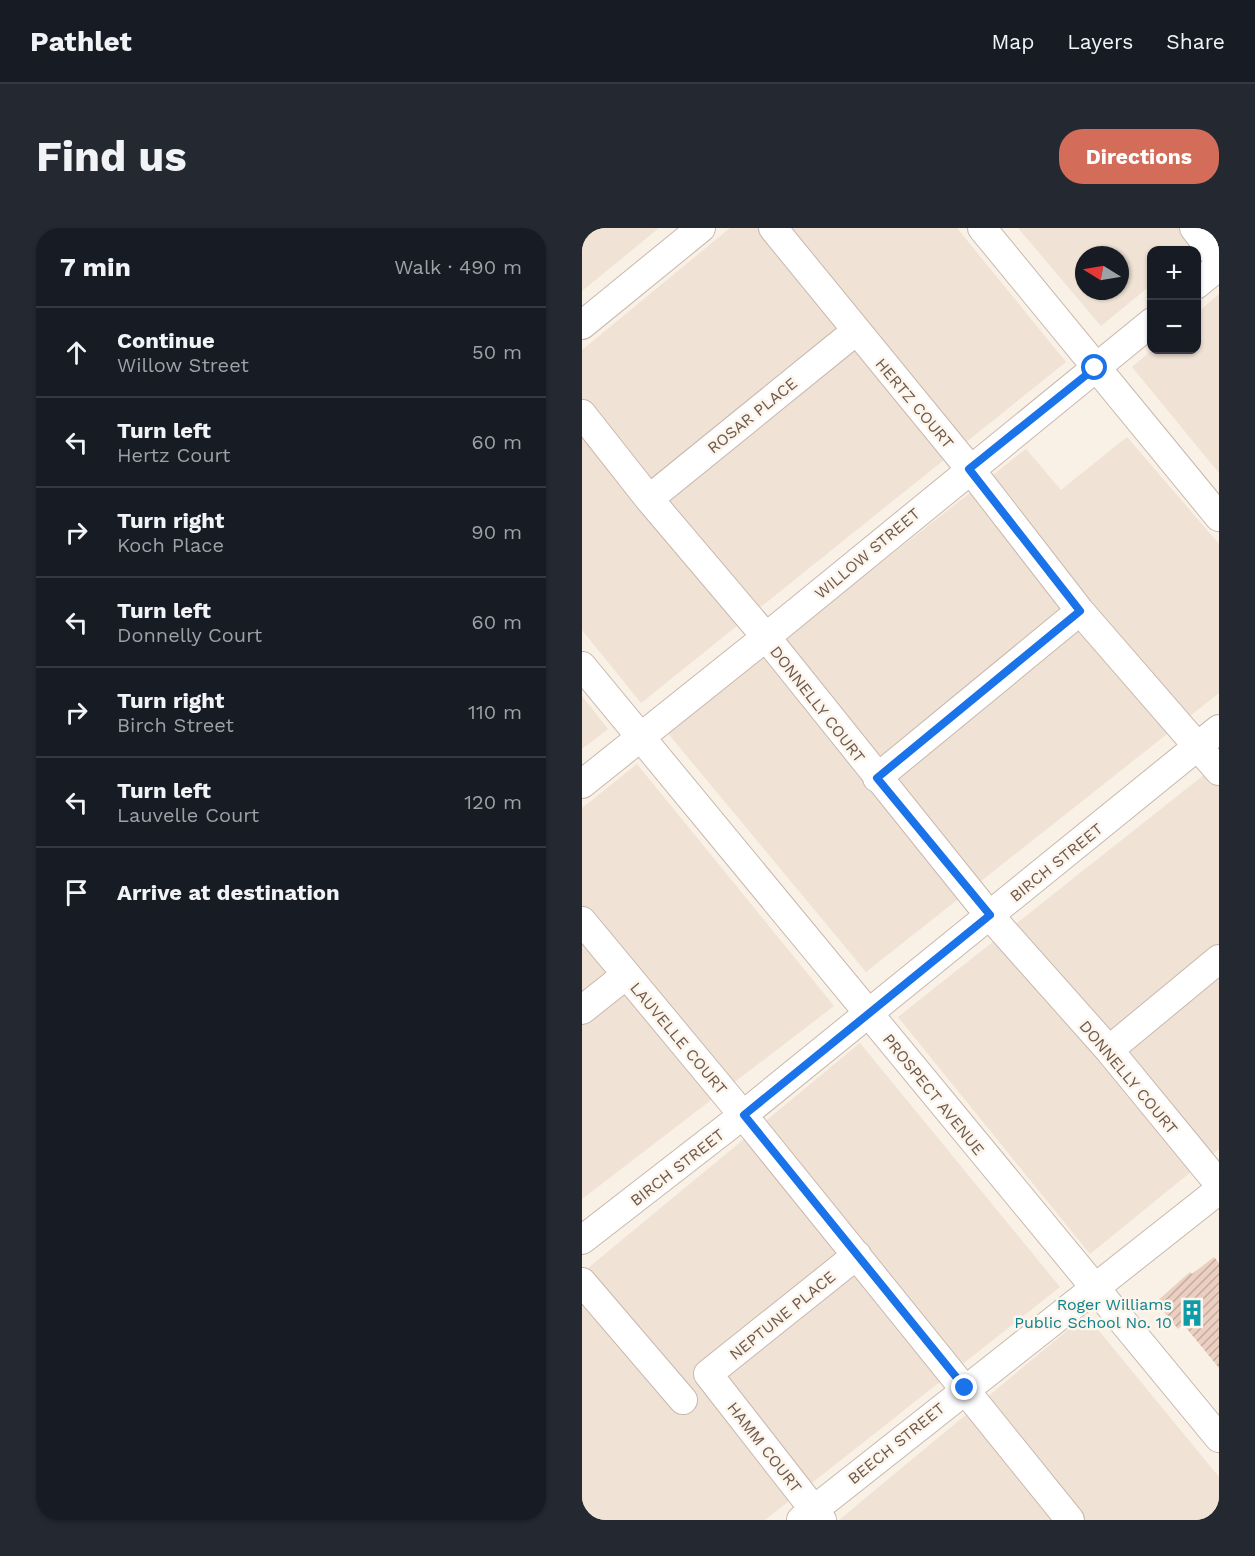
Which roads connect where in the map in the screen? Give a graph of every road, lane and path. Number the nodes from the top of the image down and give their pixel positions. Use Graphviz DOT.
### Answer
graph roads {
  1 [pos="701,228"];
  2 [pos="773,228"];
  3 [pos="982,228"];
  4 [pos="1194,228"];
  5 [pos="1219,260"];
  6 [pos="1219,266"];
  7 [pos="1201,282"];
  8 [pos="582,324"];
  9 [pos="1147,326"];
  10 [pos="856,331"];
  11 [pos="1095,368"];
  12 [pos="582,414"];
  13 [pos="969,469"];
  14 [pos="649,499"];
  15 [pos="1219,517"];
  16 [pos="1080,611"];
  17 [pos="766,637"];
  18 [pos="582,666"];
  19 [pos="639,737"];
  20 [pos="1209,738"];
  21 [pos="1219,771"];
  22 [pos="877,778"];
  23 [pos="582,784"];
  24 [pos="990,915"];
  25 [pos="582,921"];
  26 [pos="1219,959"];
  27 [pos="626,975"];
  28 [pos="582,1010"];
  29 [pos="868,1014"];
  30 [pos="1109,1050"];
  31 [pos="744,1115"];
  32 [pos="1219,1184"];
  33 [pos="1219,1190"];
  34 [pos="582,1240"];
  35 [pos="856,1255"];
  36 [pos="582,1282"];
  37 [pos="1096,1288"];
  38 [pos="708,1374"];
  39 [pos="965,1388"];
  40 [pos="683,1400"];
  41 [pos="1219,1438"];
  42 [pos="812,1517"];
  43 [pos="1070,1520"];
  1 -- 8 [label="street"];
  2 -- 10 [label="street, HERTZ COURT"];
  3 -- 11 [label="street"];
  4 -- 5 [label="street"];
  6 -- 7 [label="street"];
  9 -- 11 [label="street, WILLOW STREET"];
  10 -- 13 [label="street, HERTZ COURT"];
  10 -- 14 [label="street, ROSAR PLACE"];
  11 -- 13 [label="street, WILLOW STREET"];
  11 -- 15 [label="street"];
  12 -- 14 [label="street, DONNELLY COURT"];
  13 -- 16 [label="street, HERTZ COURT"];
  13 -- 17 [label="street, WILLOW STREET"];
  14 -- 17 [label="street, DONNELLY COURT"];
  16 -- 20 [label="street, HERTZ COURT"];
  16 -- 22 [label="street"];
  17 -- 19 [label="street, WILLOW STREET"];
  17 -- 22 [label="street, DONNELLY COURT"];
  18 -- 19 [label="street, PROSPECT AVENUE"];
  19 -- 23 [label="street, WILLOW STREET"];
  19 -- 29 [label="street, PROSPECT AVENUE"];
  20 -- 21 [label="street, HERTZ COURT"];
  20 -- 24 [label="street, BIRCH STREET"];
  22 -- 24 [label="street, DONNELLY COURT"];
  24 -- 29 [label="street, BIRCH STREET"];
  24 -- 30 [label="street, DONNELLY COURT"];
  25 -- 27 [label="street, LAUVELLE COURT"];
  26 -- 30 [label="street"];
  27 -- 28 [label="street"];
  27 -- 31 [label="street, LAUVELLE COURT"];
  29 -- 31 [label="street, BIRCH STREET"];
  29 -- 37 [label="street, PROSPECT AVENUE"];
  30 -- 32 [label="street, DONNELLY COURT"];
  31 -- 34 [label="street, BIRCH STREET"];
  31 -- 35 [label="street, LAUVELLE COURT"];
  33 -- 37 [label="street, BEECH STREET"];
  35 -- 38 [label="street, NEPTUNE PLACE"];
  35 -- 39 [label="street, LAUVELLE COURT"];
  36 -- 40 [label="street"];
  37 -- 39 [label="street, BEECH STREET"];
  37 -- 41 [label="street, PROSPECT AVENUE"];
  38 -- 42 [label="street, HAMM COURT"];
  39 -- 42 [label="street, BEECH STREET"];
  39 -- 43 [label="street, LAUVELLE COURT"];
}
